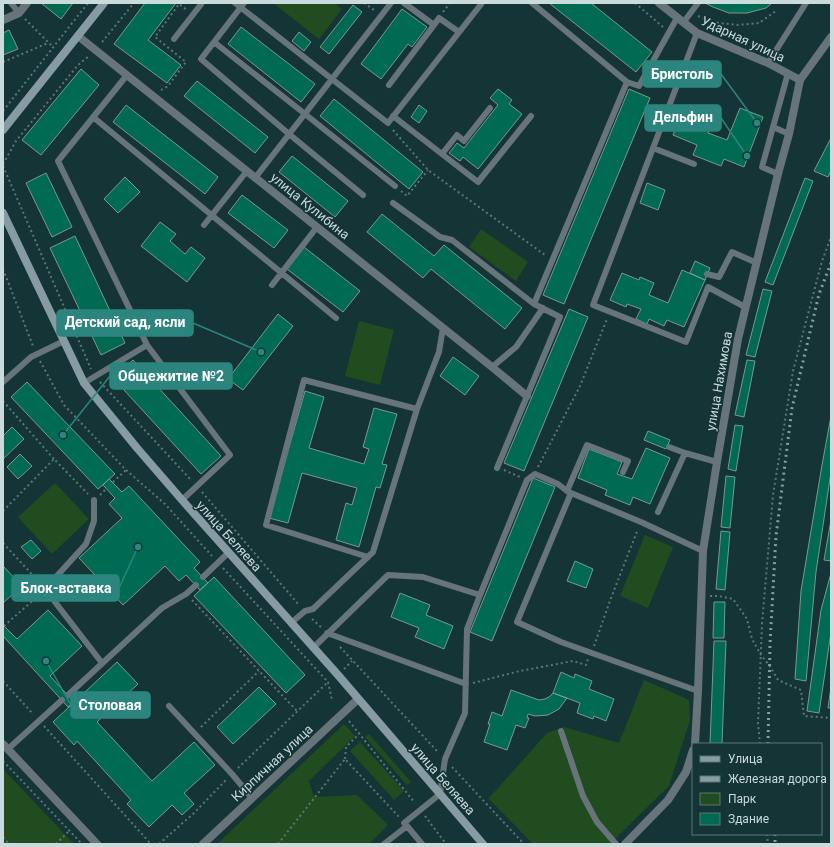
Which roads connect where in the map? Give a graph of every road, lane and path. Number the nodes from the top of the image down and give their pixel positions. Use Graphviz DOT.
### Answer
graph roads {
  1 [pos="11,3"];
  2 [pos="27,3"];
  3 [pos="88,3"];
  4 [pos="104,3"];
  5 [pos="134,3"];
  6 [pos="202,3"];
  7 [pos="235,3"];
  8 [pos="364,3"];
  9 [pos="391,3"];
  10 [pos="404,3"];
  11 [pos="482,3"];
  12 [pos="532,3"];
  13 [pos="634,3"];
  14 [pos="659,3"];
  15 [pos="698,3"];
  16 [pos="806,3"];
  17 [pos="242,5"];
  18 [pos="776,11"];
  19 [pos="19,13"];
  20 [pos="691,13"];
  21 [pos="382,16"];
  22 [pos="3,20"];
  23 [pos="680,20"];
  24 [pos="434,25"];
  25 [pos="669,31"];
  26 [pos="459,32"];
  27 [pos="697,33"];
  28 [pos="78,36"];
  29 [pos="831,37"];
  30 [pos="174,39"];
  31 [pos="214,42"];
  32 [pos="48,43"];
  33 [pos="53,47"];
  34 [pos="96,50"];
  35 [pos="3,62"];
  36 [pos="768,63"];
  37 [pos="788,73"];
  38 [pos="127,75"];
  39 [pos="332,79"];
  40 [pos="800,80"];
  41 [pos="626,82"];
  42 [pos="389,85"];
  43 [pos="490,108"];
  44 [pos="3,111"];
  45 [pos="305,114"];
  46 [pos="393,116"];
  47 [pos="531,116"];
  48 [pos="93,117"];
  49 [pos="388,123"];
  50 [pos="773,127"];
  51 [pos="3,130"];
  52 [pos="289,134"];
  53 [pos="789,134"];
  54 [pos="653,148"];
  55 [pos="442,154"];
  56 [pos="694,164"];
  57 [pos="3,165"];
  58 [pos="428,170"];
  59 [pos="247,171"];
  60 [pos="778,174"];
  61 [pos="255,178"];
  62 [pos="395,186"];
  63 [pos="363,195"];
  64 [pos="393,203"];
  65 [pos="3,213"];
  66 [pos="212,215"];
  67 [pos="204,225"];
  68 [pos="317,227"];
  69 [pos="831,237"];
  70 [pos="552,260"];
  71 [pos="757,263"];
  72 [pos="3,269"];
  73 [pos="281,272"];
  74 [pos="707,274"];
  75 [pos="272,285"];
  76 [pos="534,304"];
  77 [pos="745,307"];
  78 [pos="543,308"];
  79 [pos="610,312"];
  80 [pos="336,318"];
  81 [pos="443,328"];
  82 [pos="64,341"];
  83 [pos="147,345"];
  84 [pos="36,354"];
  85 [pos="492,367"];
  86 [pos="94,377"];
  87 [pos="3,382"];
  88 [pos="84,383"];
  89 [pos="527,396"];
  90 [pos="3,401"];
  91 [pos="418,409"];
  92 [pos="669,447"];
  93 [pos="686,453"];
  94 [pos="54,459"];
  95 [pos="717,462"];
  96 [pos="498,468"];
  97 [pos="126,470"];
  98 [pos="623,472"];
  99 [pos="535,474"];
  100 [pos="527,480"];
  101 [pos="113,482"];
  102 [pos="197,486"];
  103 [pos="569,492"];
  104 [pos="94,500"];
  105 [pos="182,500"];
  106 [pos="3,510"];
  107 [pos="658,512"];
  108 [pos="641,522"];
  109 [pos="3,543"];
  110 [pos="704,551"];
  111 [pos="228,553"];
  112 [pos="368,557"];
  113 [pos="218,562"];
  114 [pos="203,577"];
  115 [pos="196,584"];
  116 [pos="45,589"];
  117 [pos="186,594"];
  118 [pos="480,596"];
  119 [pos="701,597"];
  120 [pos="305,611"];
  121 [pos="291,623"];
  122 [pos="4,626"];
  123 [pos="327,633"];
  124 [pos="313,648"];
  125 [pos="591,652"];
  126 [pos="761,655"];
  127 [pos="352,661"];
  128 [pos="102,663"];
  129 [pos="259,671"];
  130 [pos="342,671"];
  131 [pos="3,681"];
  132 [pos="328,682"];
  133 [pos="466,684"];
  134 [pos="698,691"];
  135 [pos="68,694"];
  136 [pos="358,698"];
  137 [pos="62,700"];
  138 [pos="332,700"];
  139 [pos="169,706"];
  140 [pos="298,711"];
  141 [pos="831,718"];
  142 [pos="348,720"];
  143 [pos="39,721"];
  144 [pos="561,731"];
  145 [pos="194,733"];
  146 [pos="359,734"];
  147 [pos="695,743"];
  148 [pos="760,743"];
  149 [pos="5,746"];
  150 [pos="692,753"];
  151 [pos="345,759"];
  152 [pos="445,759"];
  153 [pos="3,761"];
  154 [pos="232,774"];
  155 [pos="440,794"];
  156 [pos="252,798"];
  157 [pos="420,809"];
  158 [pos="406,824"];
  159 [pos="69,831"];
  160 [pos="3,837"];
  161 [pos="9,844"];
  162 [pos="56,844"];
  163 [pos="82,844"];
  164 [pos="97,844"];
  165 [pos="151,844"];
  166 [pos="159,844"];
  167 [pos="203,844"];
  168 [pos="278,844"];
  169 [pos="384,844"];
  170 [pos="422,844"];
  171 [pos="446,844"];
  172 [pos="483,844"];
  173 [pos="524,844"];
  174 [pos="616,844"];
  175 [pos="625,844"];
  1 -- 19 [label="lane"];
  2 -- 19 [label="street"];
  3 -- 33 [label="path"];
  4 -- 28 [label="main road"];
  5 -- 34 [label="path"];
  6 -- 30 [label="lane"];
  7 -- 17 [label="lane"];
  8 -- 21 [label="path"];
  9 -- 21 [label="lane"];
  10 -- 24 [label="lane"];
  11 -- 26 [label="lane"];
  12 -- 41 [label="lane"];
  13 -- 25 [label="path"];
  14 -- 23 [label="street, Ударная улица"];
  15 -- 20 [label="lane"];
  16 -- 36 [label="lane"];
  17 -- 31 [label="lane"];
  17 -- 39 [label="lane"];
  18 -- 20 [label="path"];
  19 -- 22 [label="street"];
  19 -- 32 [label="path"];
  20 -- 23 [label="lane"];
  21 -- 39 [label="lane"];
  23 -- 25 [label="lane"];
  23 -- 27 [label="street, Ударная улица"];
  24 -- 26 [label="lane"];
  24 -- 42 [label="lane"];
  25 -- 41 [label="lane"];
  26 -- 46 [label="lane"];
  27 -- 36 [label="street, Ударная улица"];
  27 -- 54 [label="lane"];
  28 -- 34 [label="street, улица Кулибина"];
  28 -- 51 [label="main road"];
  29 -- 40 [label="street, улица Нахимова"];
  31 -- 45 [label="lane"];
  31 -- 52 [label="lane"];
  32 -- 33 [label="path"];
  32 -- 35 [label="path"];
  33 -- 44 [label="path"];
  34 -- 38 [label="street, улица Кулибина"];
  34 -- 57 [label="path"];
  36 -- 37 [label="street, Ударная улица"];
  37 -- 40 [label="street, Ударная улица"];
  37 -- 50 [label="lane"];
  38 -- 48 [label="lane"];
  38 -- 59 [label="street, улица Кулибина"];
  39 -- 45 [label="lane"];
  39 -- 49 [label="lane"];
  40 -- 53 [label="street, улица Нахимова"];
  41 -- 70 [label="lane"];
  43 -- 55 [label="lane"];
  45 -- 52 [label="lane"];
  45 -- 62 [label="lane"];
  46 -- 49 [label="lane"];
  46 -- 55 [label="lane"];
  47 -- 55 [label="lane"];
  48 -- 66 [label="lane"];
  48 -- 83 [label="lane"];
  49 -- 58 [label="path"];
  50 -- 53 [label="lane"];
  50 -- 60 [label="lane"];
  52 -- 61 [label="lane"];
  52 -- 63 [label="lane"];
  53 -- 60 [label="street, улица Нахимова"];
  54 -- 56 [label="lane"];
  54 -- 79 [label="lane"];
  57 -- 86 [label="path"];
  58 -- 62 [label="path"];
  58 -- 70 [label="path"];
  59 -- 61 [label="street, улица Кулибина"];
  59 -- 66 [label="lane"];
  60 -- 71 [label="street, улица Нахимова"];
  61 -- 68 [label="street, улица Кулибина"];
  64 -- 76 [label="lane"];
  65 -- 82 [label="main road, улица Беляева"];
  66 -- 67 [label="lane"];
  66 -- 73 [label="lane"];
  68 -- 73 [label="lane"];
  68 -- 81 [label="street, улица Кулибина"];
  69 -- 126 [label="path"];
  70 -- 76 [label="lane"];
  71 -- 74 [label="lane"];
  71 -- 77 [label="street, улица Нахимова"];
  72 -- 84 [label="path"];
  73 -- 75 [label="lane"];
  73 -- 80 [label="lane"];
  76 -- 78 [label="lane"];
  77 -- 79 [label="lane"];
  77 -- 95 [label="street, улица Нахимова"];
  78 -- 85 [label="lane"];
  78 -- 89 [label="lane"];
  79 -- 99 [label="path"];
  81 -- 85 [label="street, улица Кулибина"];
  81 -- 91 [label="lane"];
  82 -- 84 [label="lane"];
  82 -- 88 [label="main road, улица Беляева"];
  83 -- 86 [label="lane"];
  83 -- 102 [label="lane"];
  84 -- 87 [label="lane"];
  84 -- 97 [label="path"];
  85 -- 89 [label="street, улица Кулибина"];
  86 -- 88 [label="lane"];
  86 -- 102 [label="path"];
  88 -- 105 [label="main road, улица Беляева"];
  89 -- 96 [label="lane"];
  90 -- 94 [label="path"];
  91 -- 112 [label="lane"];
  91 -- 112 [label="lane"];
  92 -- 93 [label="lane"];
  93 -- 95 [label="lane"];
  93 -- 107 [label="lane"];
  94 -- 104 [label="path"];
  94 -- 106 [label="path"];
  95 -- 110 [label="street, улица Нахимова"];
  96 -- 100 [label="path"];
  97 -- 101 [label="path"];
  97 -- 113 [label="path"];
  98 -- 103 [label="lane"];
  99 -- 100 [label="lane"];
  99 -- 103 [label="lane"];
  100 -- 118 [label="lane"];
  102 -- 105 [label="lane"];
  102 -- 120 [label="path"];
  103 -- 108 [label="lane"];
  103 -- 125 [label="lane"];
  104 -- 116 [label="lane"];
  105 -- 111 [label="main road, улица Беляева"];
  108 -- 110 [label="lane"];
  108 -- 125 [label="path"];
  109 -- 116 [label="path"];
  110 -- 119 [label="street, улица Нахимова"];
  111 -- 113 [label="lane"];
  111 -- 121 [label="main road, улица Беляева"];
  112 -- 120 [label="lane"];
  113 -- 114 [label="lane"];
  113 -- 132 [label="path"];
  115 -- 117 [label="lane"];
  116 -- 122 [label="path"];
  116 -- 128 [label="lane"];
  117 -- 128 [label="lane"];
  117 -- 129 [label="path"];
  118 -- 123 [label="lane"];
  118 -- 133 [label="lane"];
  119 -- 126 [label="path"];
  119 -- 134 [label="street, улица Нахимова"];
  120 -- 121 [label="lane"];
  120 -- 123 [label="path"];
  121 -- 124 [label="main road, улица Беляева"];
  123 -- 124 [label="lane"];
  123 -- 127 [label="path"];
  123 -- 133 [label="lane"];
  124 -- 136 [label="main road, улица Беляева"];
  125 -- 133 [label="path"];
  125 -- 134 [label="lane"];
  126 -- 141 [label="path"];
  126 -- 148 [label="path"];
  127 -- 130 [label="path"];
  127 -- 152 [label="path"];
  128 -- 135 [label="lane"];
  129 -- 140 [label="path"];
  129 -- 145 [label="path"];
  131 -- 143 [label="path"];
  132 -- 138 [label="path"];
  132 -- 140 [label="path"];
  133 -- 152 [label="lane"];
  134 -- 147 [label="street, улица Нахимова"];
  136 -- 155 [label="main road, улица Беляева"];
  136 -- 156 [label="street, Кирпичная улица"];
  137 -- 143 [label="lane"];
  139 -- 145 [label="lane"];
  140 -- 154 [label="path"];
  142 -- 146 [label="path"];
  143 -- 149 [label="lane"];
  143 -- 165 [label="path"];
  144 -- 174 [label="lane"];
  145 -- 154 [label="lane"];
  146 -- 151 [label="path"];
  146 -- 157 [label="path"];
  149 -- 164 [label="street"];
  150 -- 175 [label="street"];
  151 -- 158 [label="path"];
  151 -- 168 [label="path"];
  152 -- 155 [label="lane"];
  152 -- 173 [label="path"];
  153 -- 159 [label="path"];
  154 -- 156 [label="lane"];
  154 -- 166 [label="path"];
  155 -- 157 [label="lane"];
  155 -- 172 [label="main road, улица Беляева"];
  156 -- 167 [label="street, Кирпичная улица"];
  157 -- 158 [label="lane"];
  157 -- 171 [label="path"];
  158 -- 169 [label="lane"];
  158 -- 170 [label="lane"];
  159 -- 162 [label="path"];
  159 -- 163 [label="path"];
  160 -- 161 [label="path"];
}
